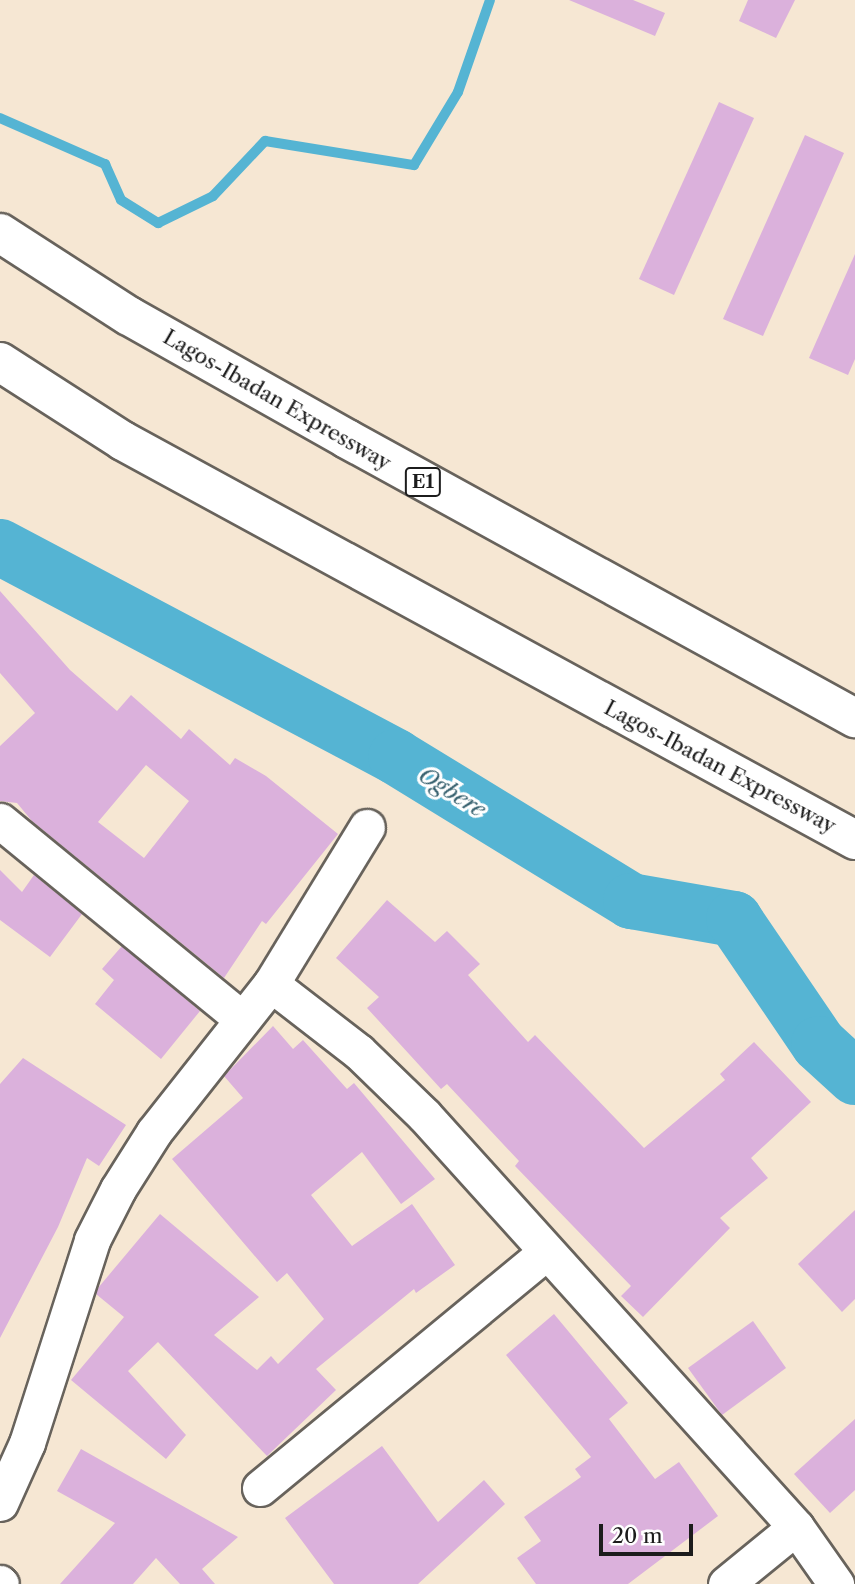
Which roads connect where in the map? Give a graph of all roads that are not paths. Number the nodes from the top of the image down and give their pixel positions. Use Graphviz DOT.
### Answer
graph roads {
  1 [pos="0,233"];
  2 [pos="0,362"];
  3 [pos="855,718"];
  4 [pos="0,821"];
  5 [pos="367,827"];
  6 [pos="855,840"];
  7 [pos="271,984"];
  8 [pos="242,1019"];
  9 [pos="546,1252"];
  10 [pos="260,1488"];
  11 [pos="0,1503"];
  12 [pos="796,1527"];
  13 [pos="726,1584"];
  14 [pos="836,1584"];
  1 -- 3 [label="highway, Lagos-Ibadan Expressway / E1"];
  2 -- 6 [label="highway, Lagos-Ibadan Expressway"];
  4 -- 8 [label="street"];
  5 -- 7 [label="street"];
  7 -- 8 [label="street"];
  7 -- 9 [label="street"];
  8 -- 11 [label="street"];
  9 -- 10 [label="street"];
  9 -- 12 [label="street"];
  12 -- 13 [label="street"];
  12 -- 14 [label="street"];
}
